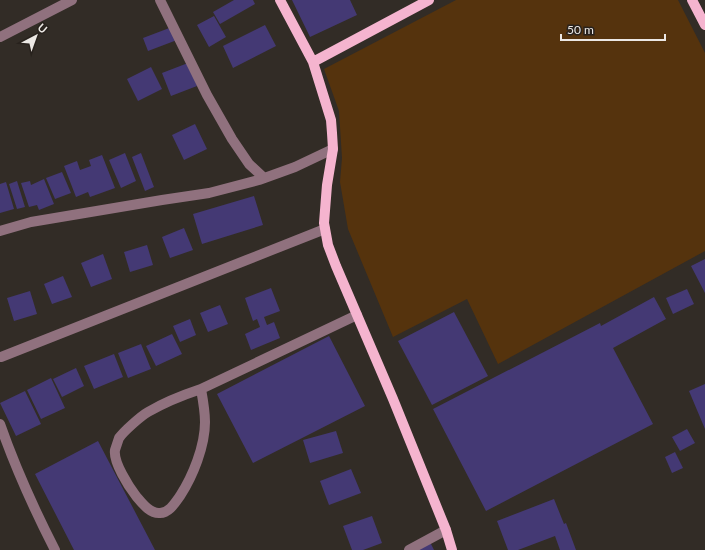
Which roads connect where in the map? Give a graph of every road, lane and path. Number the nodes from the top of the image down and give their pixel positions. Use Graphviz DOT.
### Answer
graph roads {
  1 [pos="72,0"];
  2 [pos="160,0"];
  3 [pos="280,0"];
  4 [pos="427,0"];
  5 [pos="692,0"];
  6 [pos="705,25"];
  7 [pos="0,37"];
  8 [pos="313,62"];
  9 [pos="333,149"];
  10 [pos="264,178"];
  11 [pos="325,228"];
  12 [pos="0,231"];
  13 [pos="357,314"];
  14 [pos="1,356"];
  15 [pos="201,389"];
  16 [pos="0,424"];
  17 [pos="446,530"];
  18 [pos="55,550"];
  19 [pos="409,550"];
  20 [pos="452,550"];
  1 -- 7 [label="street"];
  2 -- 10 [label="street"];
  3 -- 8 [label="main road"];
  4 -- 8 [label="main road"];
  5 -- 6 [label="main road"];
  8 -- 9 [label="main road"];
  9 -- 10 [label="street"];
  9 -- 11 [label="main road"];
  10 -- 12 [label="street"];
  11 -- 13 [label="main road"];
  11 -- 14 [label="street"];
  13 -- 15 [label="street"];
  13 -- 17 [label="main road"];
  15 -- 15 [label="street"];
  16 -- 18 [label="street"];
  17 -- 19 [label="street"];
  17 -- 20 [label="main road"];
}
